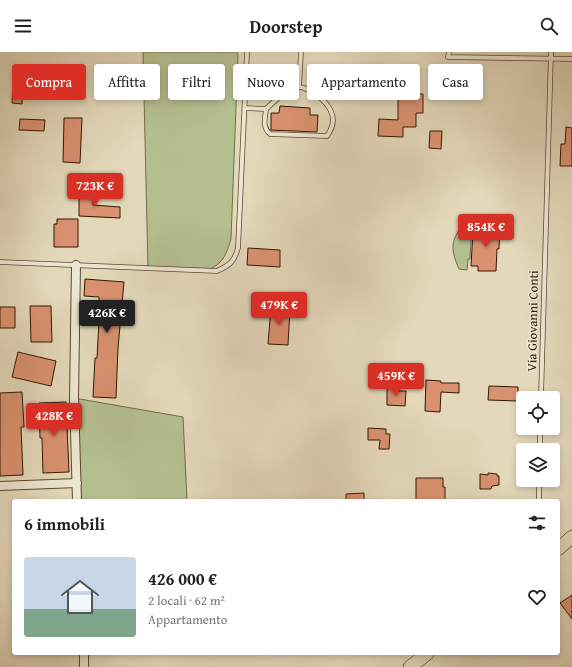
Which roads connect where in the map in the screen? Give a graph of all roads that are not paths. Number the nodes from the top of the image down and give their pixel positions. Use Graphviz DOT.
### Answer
graph roads {
  1 [pos="247,52"];
  2 [pos="301,52"];
  3 [pos="449,52"];
  4 [pos="551,52"];
  5 [pos="551,59"];
  6 [pos="572,59"];
  7 [pos="300,87"];
  8 [pos="245,108"];
  9 [pos="266,109"];
  10 [pos="0,262"];
  11 [pos="76,265"];
  12 [pos="541,391"];
  13 [pos="76,483"];
  14 [pos="0,486"];
  15 [pos="539,487"];
  16 [pos="77,499"];
  17 [pos="539,499"];
  18 [pos="572,538"];
  19 [pos="560,547"];
  20 [pos="84,655"];
  21 [pos="425,655"];
  22 [pos="84,667"];
  23 [pos="410,667"];
  1 -- 8 [label="lane"];
  2 -- 7 [label="lane"];
  3 -- 5 [label="lane"];
  4 -- 5 [label="lane, Via Giovanni Conti"];
  5 -- 6 [label="lane"];
  5 -- 12 [label="lane, Via Giovanni Conti"];
  7 -- 9 [label="lane"];
  7 -- 9 [label="lane"];
  8 -- 9 [label="lane"];
  8 -- 11 [label="lane"];
  10 -- 11 [label="lane"];
  11 -- 13 [label="street"];
  13 -- 14 [label="street"];
  13 -- 16 [label="street"];
  15 -- 17 [label="lane"];
  18 -- 19 [label="main road"];
  20 -- 22 [label="street"];
  21 -- 23 [label="main road"];
}
